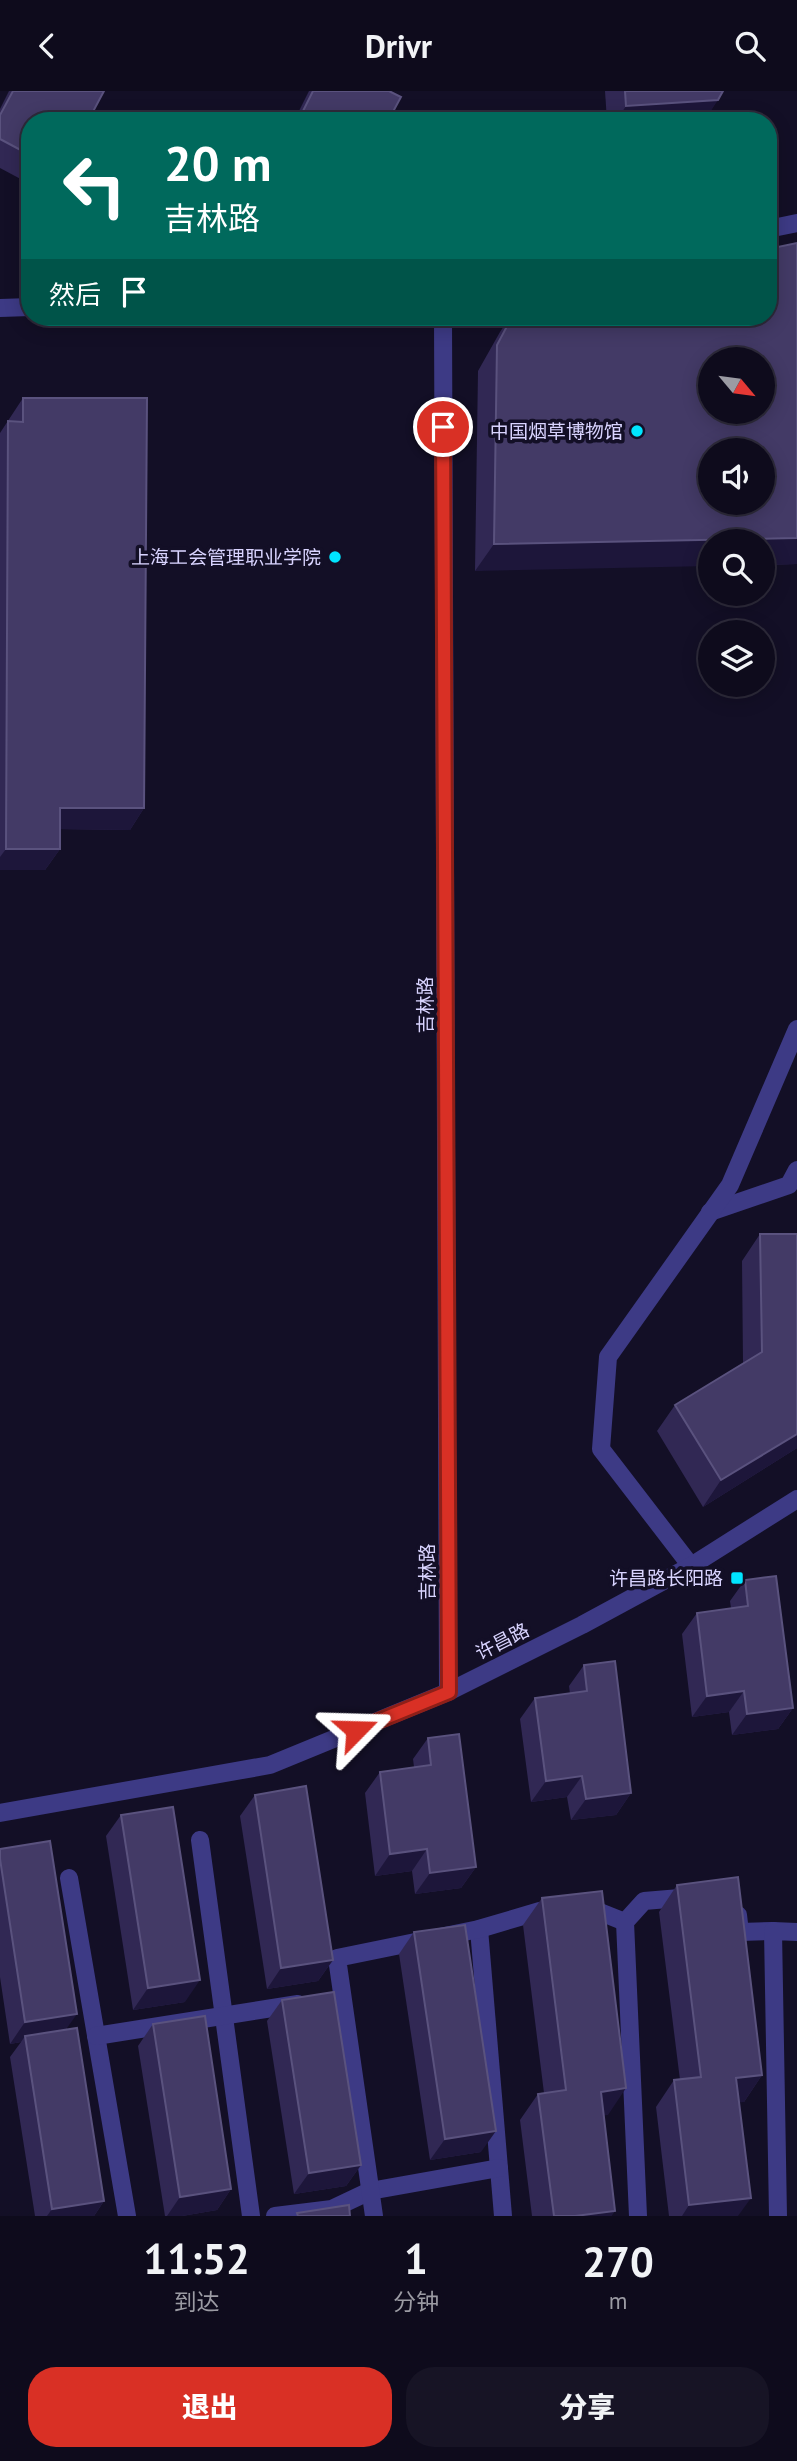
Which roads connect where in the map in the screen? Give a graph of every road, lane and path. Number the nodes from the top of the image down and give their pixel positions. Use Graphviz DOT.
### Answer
graph roads {
  1 [pos="797,223"];
  2 [pos="777,227"];
  3 [pos="21,307"];
  4 [pos="0,308"];
  5 [pos="443,326"];
  6 [pos="797,1029"];
  7 [pos="797,1170"];
  8 [pos="710,1212"];
  9 [pos="797,1499"];
  10 [pos="691,1566"];
  11 [pos="449,1692"];
  12 [pos="0,1813"];
  13 [pos="201,1840"];
  14 [pos="69,1878"];
  15 [pos="709,1895"];
  16 [pos="728,1907"];
  17 [pos="625,1922"];
  18 [pos="479,1929"];
  19 [pos="773,1931"];
  20 [pos="797,1932"];
  21 [pos="330,1999"];
  22 [pos="224,2014"];
  23 [pos="96,2036"];
  24 [pos="499,2168"];
  25 [pos="370,2191"];
  26 [pos="127,2216"];
  27 [pos="251,2216"];
  28 [pos="275,2216"];
  29 [pos="374,2216"];
  30 [pos="503,2216"];
  31 [pos="638,2216"];
  32 [pos="778,2216"];
  1 -- 2 [label="street"];
  3 -- 4 [label="street"];
  5 -- 11 [label="street, 吉林路"];
  6 -- 8 [label="street"];
  7 -- 8 [label="street"];
  8 -- 10 [label="street"];
  9 -- 10 [label="street, 许昌路"];
  10 -- 11 [label="street, 许昌路"];
  11 -- 12 [label="street, 许昌路"];
  13 -- 22 [label="street"];
  14 -- 23 [label="street"];
  15 -- 17 [label="street"];
  16 -- 19 [label="street"];
  17 -- 18 [label="street"];
  17 -- 31 [label="street"];
  18 -- 21 [label="street"];
  18 -- 24 [label="street"];
  19 -- 20 [label="street"];
  19 -- 32 [label="street"];
  21 -- 22 [label="street"];
  21 -- 25 [label="street"];
  22 -- 23 [label="street"];
  22 -- 27 [label="street"];
  23 -- 26 [label="street"];
  24 -- 25 [label="street"];
  24 -- 30 [label="street"];
  25 -- 28 [label="street"];
  25 -- 29 [label="street"];
}
